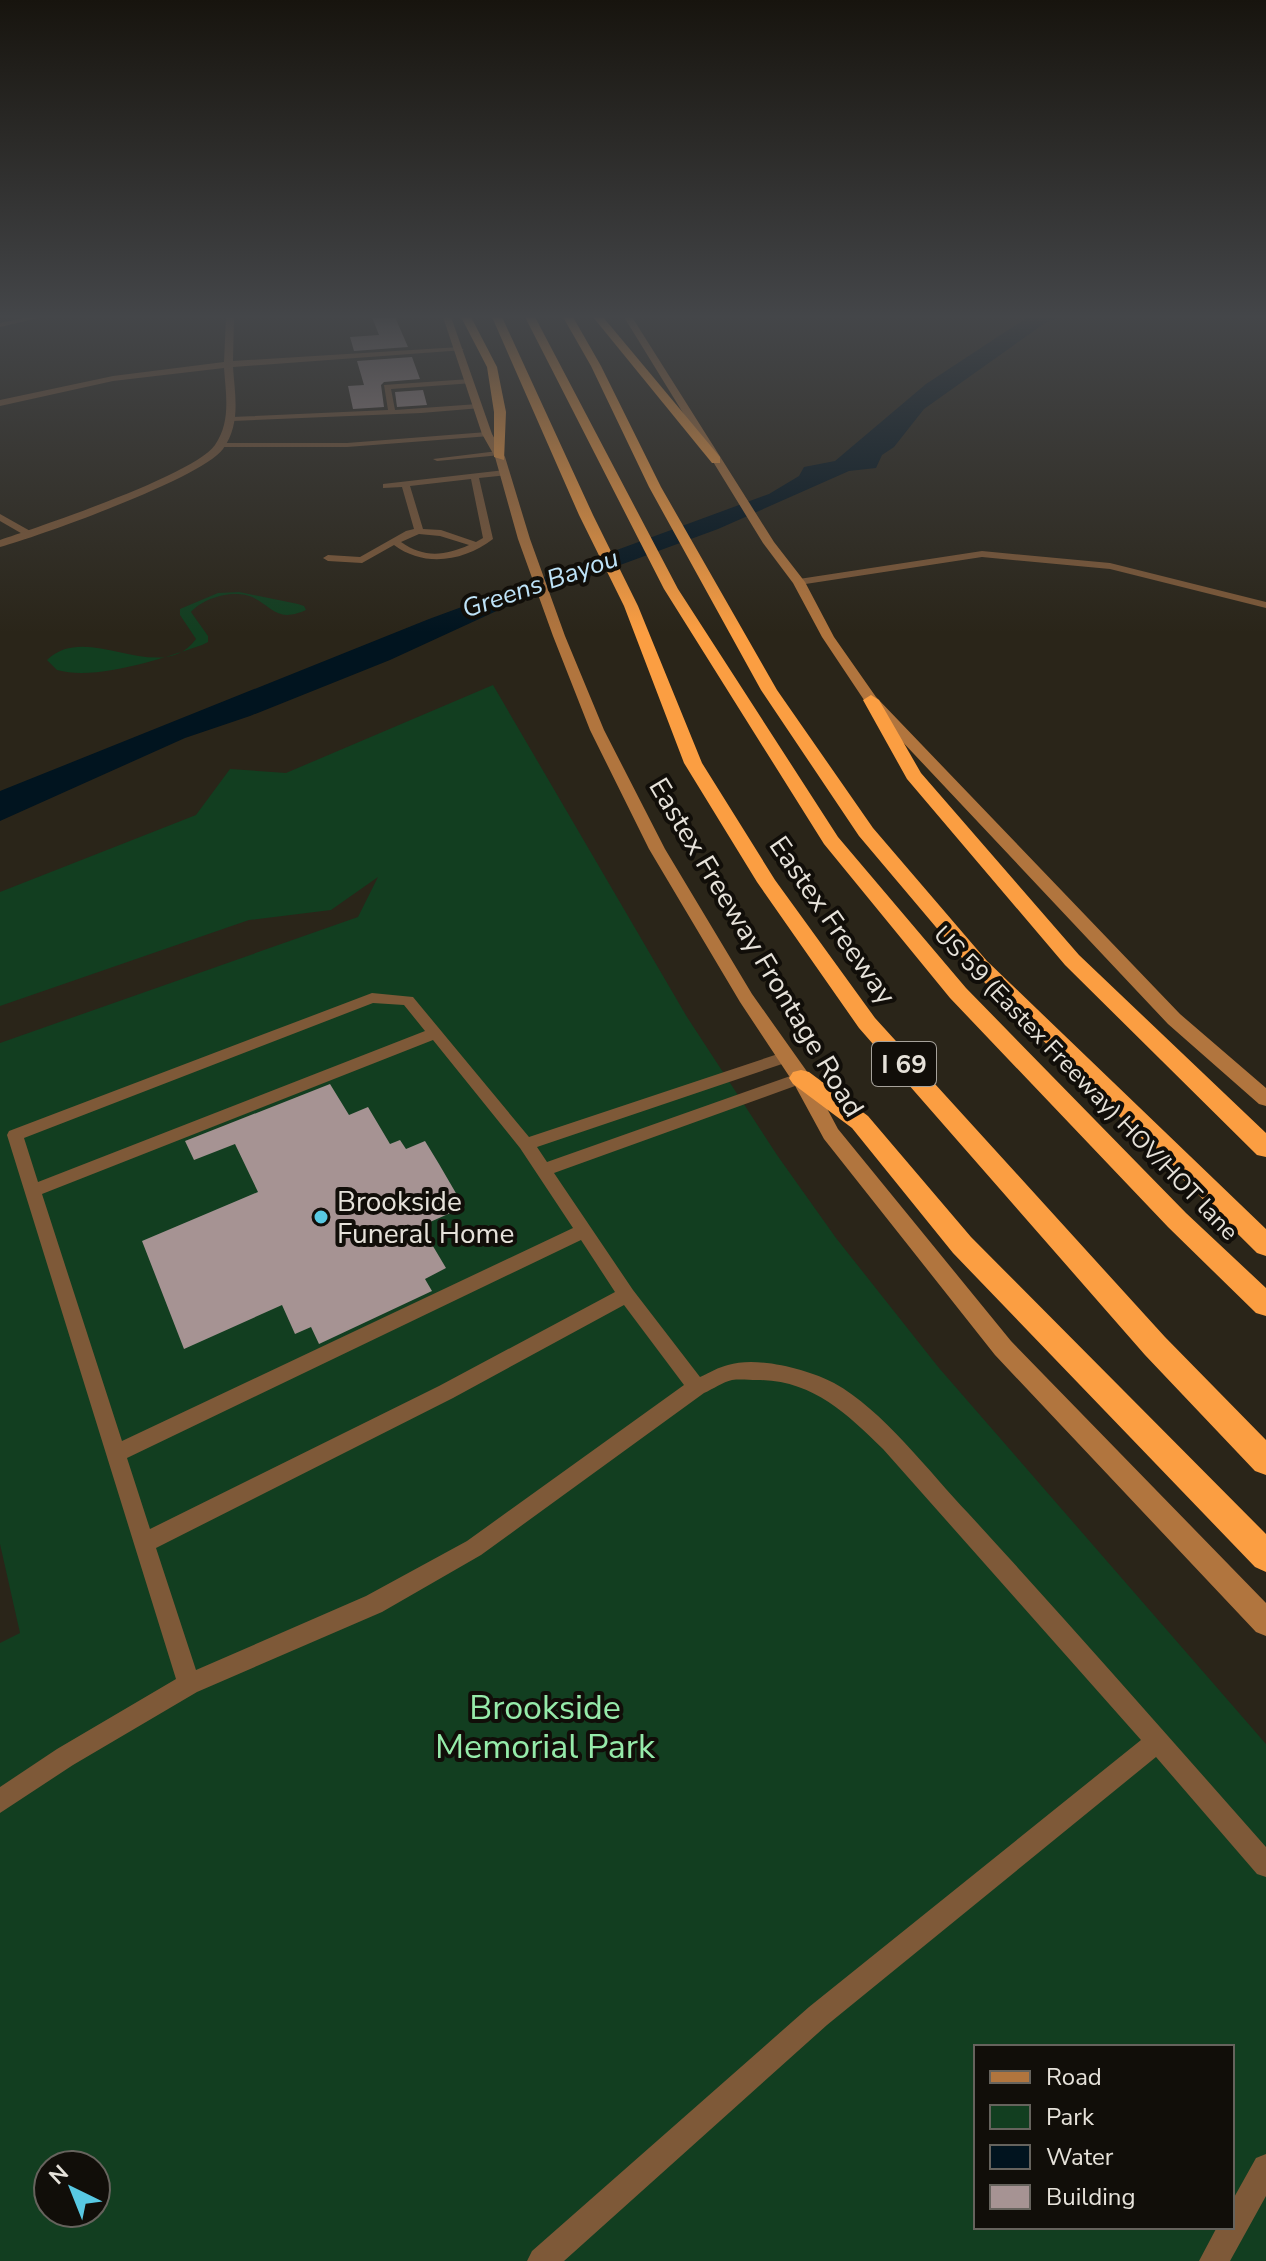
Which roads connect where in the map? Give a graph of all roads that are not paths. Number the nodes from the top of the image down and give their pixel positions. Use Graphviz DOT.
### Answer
graph roads {
  1 [pos="231,423"];
  2 [pos="483,423"];
  3 [pos="500,423"];
  4 [pos="544,423"];
  5 [pos="584,423"];
  6 [pos="624,423"];
  7 [pos="685,423"];
  8 [pos="693,423"];
  9 [pos="487,434"];
  10 [pos="221,445"];
  11 [pos="499,455"];
  12 [pos="437,459"];
  13 [pos="716,460"];
  14 [pos="505,473"];
  15 [pos="474,476"];
  16 [pos="405,484"];
  17 [pos="386,486"];
  18 [pos="0,517"];
  19 [pos="419,531"];
  20 [pos="29,534"];
  21 [pos="394,541"];
  22 [pos="0,544"];
  23 [pos="477,545"];
  24 [pos="328,558"];
  25 [pos="799,582"];
  26 [pos="1266,605"];
  27 [pos="871,700"];
  28 [pos="436,1033"];
  29 [pos="794,1068"];
  30 [pos="1266,1099"];
  31 [pos="526,1144"];
  32 [pos="1266,1148"];
  33 [pos="544,1170"];
  34 [pos="33,1191"];
  35 [pos="584,1231"];
  36 [pos="1266,1245"];
  37 [pos="627,1295"];
  38 [pos="1266,1305"];
  39 [pos="697,1387"];
  40 [pos="116,1453"];
  41 [pos="1266,1461"];
  42 [pos="145,1543"];
  43 [pos="1266,1556"];
  44 [pos="1266,1622"];
  45 [pos="189,1684"];
  46 [pos="1158,1741"];
  47 [pos="0,1801"];
  48 [pos="1266,1865"];
  49 [pos="1266,2168"];
  50 [pos="1234,2225"];
  51 [pos="1232,2229"];
  52 [pos="542,2261"];
  53 [pos="1214,2261"];
  1 -- 10 [label="street"];
  2 -- 9 [label="main road, Eastex Freeway Frontage Road"];
  3 -- 11 [label="highway"];
  4 -- 41 [label="highway, Eastex Freeway / I 69"];
  5 -- 38 [label="highway, US 59 (Eastex Freeway) HOV/HOT lane"];
  6 -- 36 [label="highway"];
  7 -- 13 [label="highway"];
  8 -- 13 [label="main road"];
  9 -- 10 [label="lane"];
  9 -- 11 [label="main road, Eastex Freeway Frontage Road"];
  10 -- 20 [label="street"];
  11 -- 12 [label="lane"];
  11 -- 14 [label="main road, Eastex Freeway Frontage Road"];
  13 -- 25 [label="main road"];
  14 -- 15 [label="lane"];
  14 -- 29 [label="main road, Eastex Freeway Frontage Road"];
  15 -- 16 [label="lane"];
  15 -- 23 [label="lane"];
  16 -- 17 [label="lane"];
  16 -- 19 [label="lane"];
  18 -- 20 [label="lane"];
  19 -- 21 [label="lane"];
  19 -- 23 [label="lane"];
  20 -- 22 [label="street"];
  21 -- 23 [label="lane"];
  21 -- 24 [label="lane"];
  25 -- 26 [label="lane"];
  25 -- 27 [label="main road"];
  27 -- 30 [label="main road"];
  27 -- 32 [label="highway"];
  28 -- 31 [label="lane"];
  28 -- 34 [label="lane"];
  28 -- 34 [label="lane"];
  29 -- 31 [label="lane"];
  29 -- 33 [label="lane"];
  29 -- 43 [label="highway"];
  29 -- 44 [label="main road, Eastex Freeway Frontage Road"];
  31 -- 33 [label="lane"];
  33 -- 35 [label="lane"];
  34 -- 40 [label="lane"];
  35 -- 37 [label="lane"];
  35 -- 40 [label="lane"];
  37 -- 39 [label="lane"];
  37 -- 42 [label="lane"];
  39 -- 45 [label="lane"];
  39 -- 46 [label="lane"];
  40 -- 42 [label="lane"];
  42 -- 45 [label="lane"];
  45 -- 47 [label="lane"];
  46 -- 48 [label="lane"];
  46 -- 52 [label="lane"];
  49 -- 50 [label="lane"];
  51 -- 53 [label="lane"];
}
